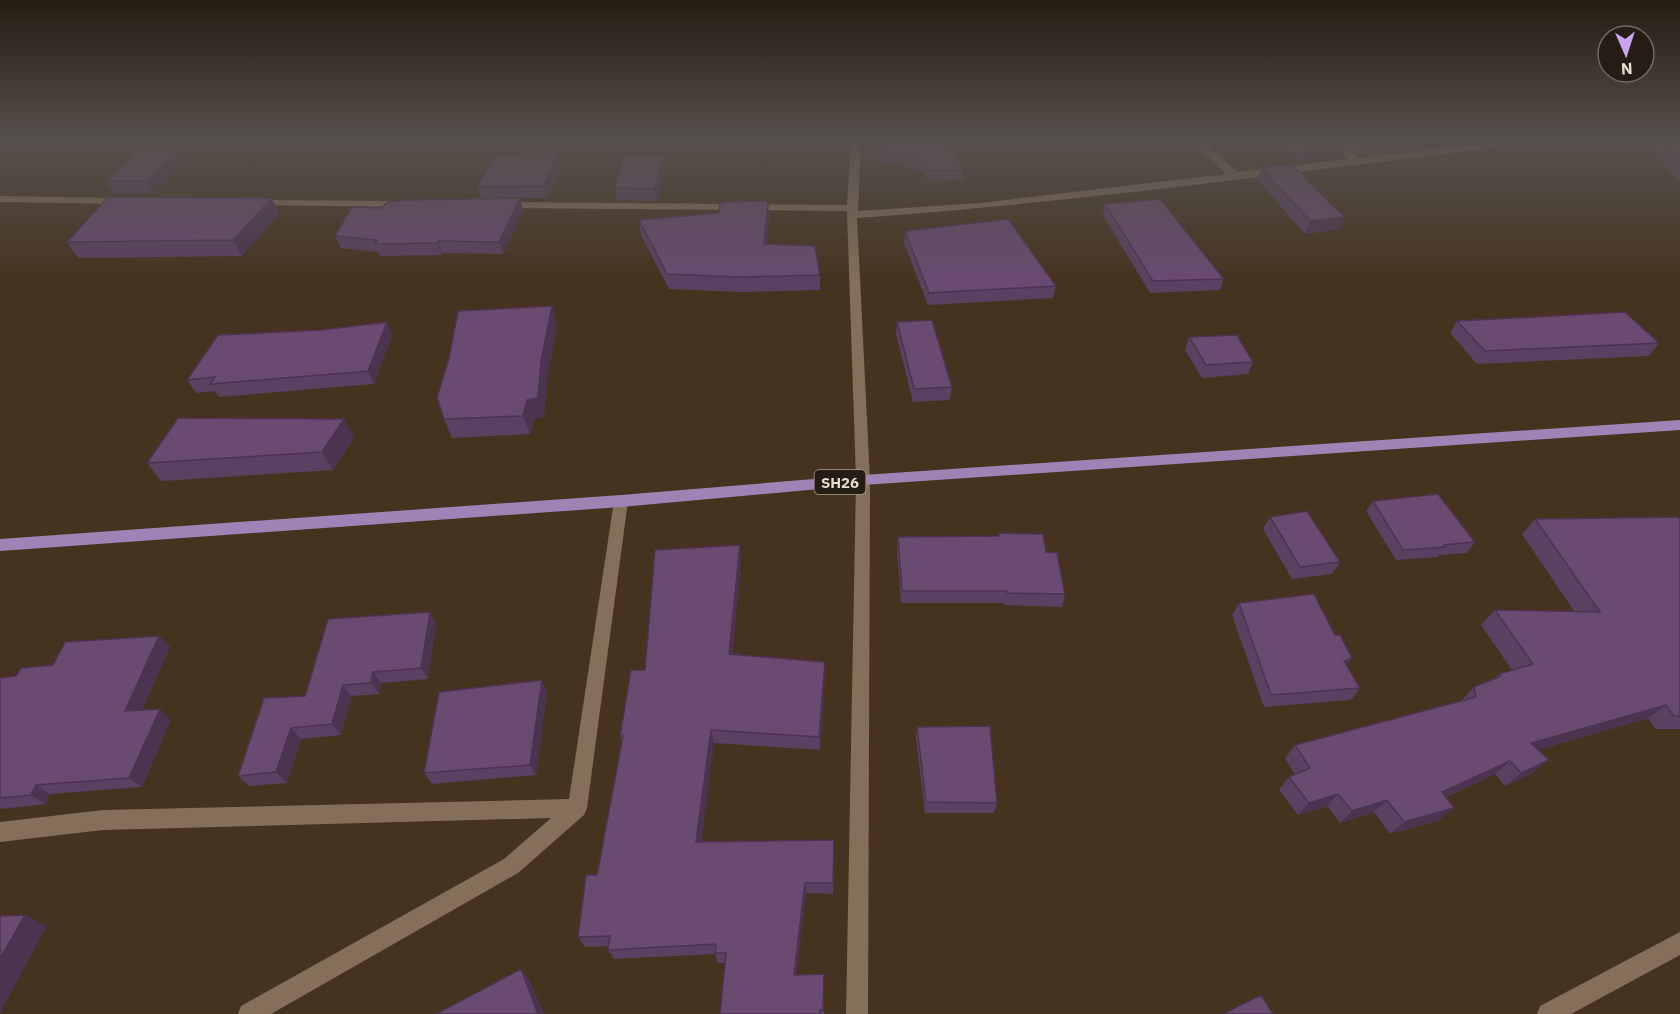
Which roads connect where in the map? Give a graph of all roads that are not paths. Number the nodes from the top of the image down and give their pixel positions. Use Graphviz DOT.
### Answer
graph roads {
  1 [pos="853,188"];
  2 [pos="1136,188"];
  3 [pos="0,199"];
  4 [pos="140,202"];
  5 [pos="244,203"];
  6 [pos="416,205"];
  7 [pos="487,205"];
  8 [pos="852,212"];
  9 [pos="1680,425"];
  10 [pos="863,480"];
  11 [pos="621,501"];
  12 [pos="0,545"];
  13 [pos="577,808"];
  14 [pos="0,832"];
  15 [pos="1680,943"];
  16 [pos="1555,1012"];
  17 [pos="249,1014"];
  18 [pos="857,1014"];
  1 -- 8 [label="street"];
  2 -- 8 [label="street"];
  3 -- 4 [label="street"];
  5 -- 6 [label="street"];
  7 -- 8 [label="street"];
  8 -- 10 [label="street"];
  9 -- 10 [label="main road, SH26"];
  10 -- 11 [label="main road, SH26"];
  10 -- 18 [label="street"];
  11 -- 12 [label="main road, SH26"];
  11 -- 13 [label="street"];
  13 -- 14 [label="street"];
  13 -- 17 [label="street"];
  15 -- 16 [label="street"];
}
